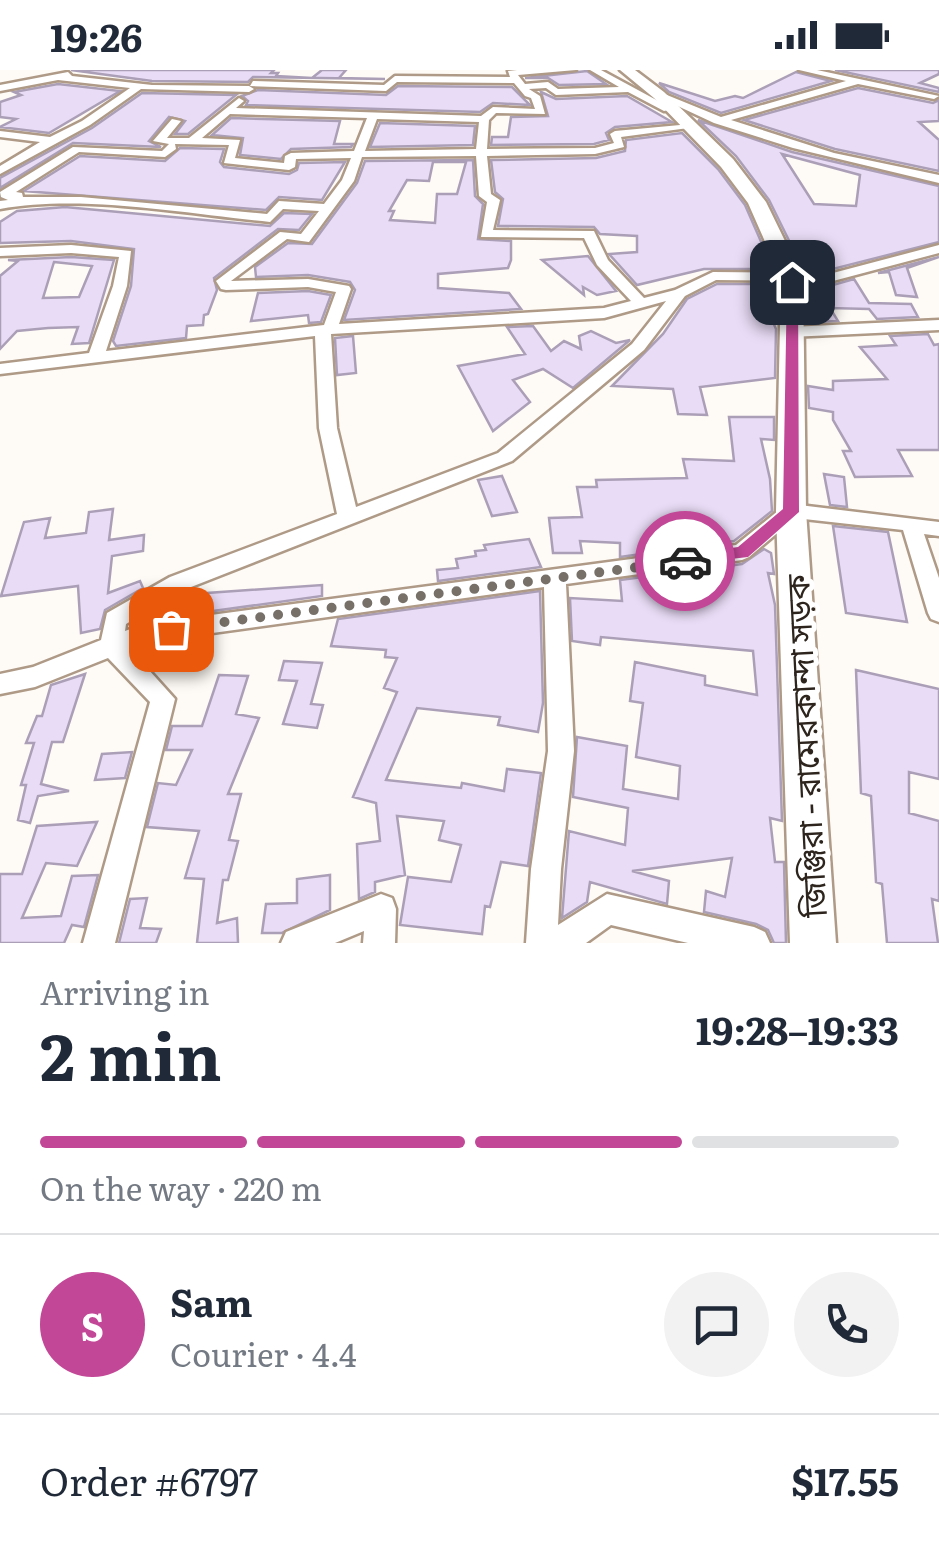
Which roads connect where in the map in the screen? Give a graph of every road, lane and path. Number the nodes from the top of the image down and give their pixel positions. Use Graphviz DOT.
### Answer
graph roads {
  1 [pos="90,70"];
  2 [pos="264,70"];
  3 [pos="572,70"];
  4 [pos="594,70"];
  5 [pos="803,70"];
  6 [pos="215,74"];
  7 [pos="58,77"];
  8 [pos="629,79"];
  9 [pos="857,80"];
  10 [pos="519,84"];
  11 [pos="251,86"];
  12 [pos="138,87"];
  13 [pos="199,87"];
  14 [pos="0,88"];
  15 [pos="659,95"];
  16 [pos="934,96"];
  17 [pos="230,111"];
  18 [pos="373,116"];
  19 [pos="392,117"];
  20 [pos="460,119"];
  21 [pos="484,119"];
  22 [pos="440,120"];
  23 [pos="718,120"];
  24 [pos="176,121"];
  25 [pos="685,121"];
  26 [pos="0,134"];
  27 [pos="51,140"];
  28 [pos="178,141"];
  29 [pos="192,142"];
  30 [pos="358,154"];
  31 [pos="381,154"];
  32 [pos="461,154"];
  33 [pos="481,154"];
  34 [pos="436,155"];
  35 [pos="0,172"];
  36 [pos="939,180"];
  37 [pos="2,204"];
  38 [pos="327,208"];
  39 [pos="939,249"];
  40 [pos="0,252"];
  41 [pos="792,278"];
  42 [pos="680,293"];
  43 [pos="641,304"];
  44 [pos="939,325"];
  45 [pos="327,329"];
  46 [pos="790,332"];
  47 [pos="96,357"];
  48 [pos="0,369"];
  49 [pos="791,512"];
  50 [pos="348,517"];
  51 [pos="911,524"];
  52 [pos="939,529"];
  53 [pos="555,580"];
  54 [pos="939,614"];
  55 [pos="112,646"];
  56 [pos="0,684"];
  57 [pos="99,943"];
  58 [pos="297,943"];
  59 [pos="380,943"];
  60 [pos="542,943"];
  61 [pos="560,943"];
  62 [pos="754,943"];
  63 [pos="814,943"];
  1 -- 7 [label="street"];
  2 -- 11 [label="street"];
  3 -- 10 [label="street"];
  4 -- 8 [label="street"];
  5 -- 9 [label="street"];
  6 -- 13 [label="street"];
  7 -- 12 [label="street"];
  7 -- 14 [label="street"];
  8 -- 10 [label="street"];
  8 -- 15 [label="main road, জিঞ্জিরা - রামেরকান্দা সড়ক"];
  8 -- 25 [label="street"];
  9 -- 16 [label="street"];
  9 -- 23 [label="street"];
  10 -- 11 [label="street"];
  10 -- 21 [label="street"];
  11 -- 13 [label="street"];
  11 -- 17 [label="street"];
  12 -- 13 [label="street"];
  12 -- 27 [label="street"];
  15 -- 23 [label="street"];
  15 -- 25 [label="main road, জিঞ্জিরা - রামেরকান্দা সড়ক"];
  17 -- 18 [label="street"];
  17 -- 29 [label="street"];
  18 -- 19 [label="street"];
  18 -- 30 [label="street"];
  19 -- 22 [label="street"];
  19 -- 31 [label="street"];
  20 -- 21 [label="street"];
  20 -- 22 [label="street"];
  20 -- 32 [label="street"];
  21 -- 33 [label="street"];
  22 -- 34 [label="street"];
  23 -- 36 [label="street"];
  24 -- 28 [label="street"];
  25 -- 33 [label="street"];
  25 -- 41 [label="main road, জিঞ্জিরা - রামেরকান্দা সড়ক"];
  26 -- 27 [label="street"];
  27 -- 35 [label="street"];
  28 -- 29 [label="street"];
  28 -- 37 [label="street"];
  29 -- 30 [label="street"];
  30 -- 31 [label="street"];
  30 -- 38 [label="street"];
  31 -- 34 [label="street"];
  32 -- 33 [label="street"];
  32 -- 34 [label="street"];
  33 -- 43 [label="street"];
  37 -- 38 [label="street"];
  38 -- 45 [label="street"];
  39 -- 41 [label="street"];
  40 -- 47 [label="street"];
  41 -- 42 [label="street"];
  41 -- 46 [label="main road, জিঞ্জিরা - রামেরকান্দা সড়ক"];
  42 -- 43 [label="street"];
  42 -- 50 [label="street"];
  43 -- 45 [label="street"];
  44 -- 46 [label="street"];
  45 -- 47 [label="street"];
  45 -- 50 [label="street"];
  46 -- 49 [label="main road, জিঞ্জিরা - রামেরকান্দা সড়ক"];
  47 -- 48 [label="street"];
  49 -- 51 [label="street"];
  49 -- 53 [label="street"];
  49 -- 63 [label="main road, জিঞ্জিরা - রামেরকান্দা সড়ক"];
  50 -- 55 [label="street"];
  51 -- 52 [label="street"];
  51 -- 54 [label="street"];
  53 -- 55 [label="street"];
  53 -- 60 [label="street"];
  55 -- 56 [label="street"];
  55 -- 57 [label="street"];
  58 -- 59 [label="street"];
  61 -- 62 [label="street"];
}
